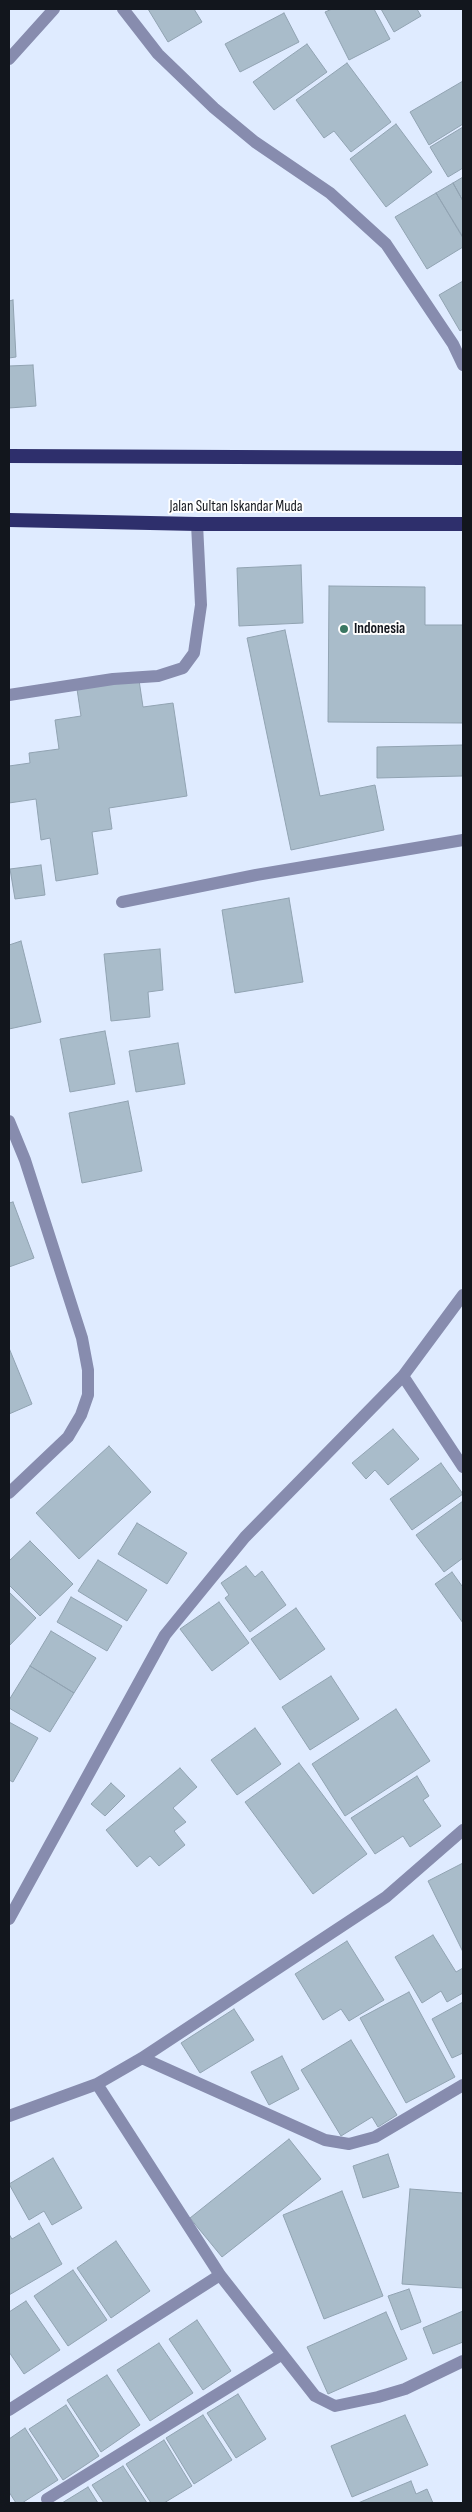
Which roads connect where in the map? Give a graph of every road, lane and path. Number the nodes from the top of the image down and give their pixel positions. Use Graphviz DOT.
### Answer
graph roads {
  1 [pos="54,9"];
  2 [pos="123,9"];
  3 [pos="9,59"];
  4 [pos="463,365"];
  5 [pos="9,456"];
  6 [pos="463,458"];
  7 [pos="9,520"];
  8 [pos="198,524"];
  9 [pos="463,524"];
  10 [pos="9,695"];
  11 [pos="463,840"];
  12 [pos="122,902"];
  13 [pos="9,1121"];
  14 [pos="463,1295"];
  15 [pos="403,1376"];
  16 [pos="463,1467"];
  17 [pos="9,1493"];
  18 [pos="463,1830"];
  19 [pos="9,1919"];
  20 [pos="142,2058"];
  21 [pos="97,2084"];
  22 [pos="463,2085"];
  23 [pos="9,2116"];
  24 [pos="220,2275"];
  25 [pos="281,2355"];
  26 [pos="463,2361"];
  27 [pos="9,2410"];
  28 [pos="47,2499"];
  1 -- 3 [label="street"];
  2 -- 4 [label="street"];
  5 -- 6 [label="highway"];
  7 -- 8 [label="highway, Jalan Sultan Iskandar Muda"];
  8 -- 9 [label="highway, Jalan Sultan Iskandar Muda"];
  8 -- 10 [label="street"];
  11 -- 12 [label="street"];
  13 -- 17 [label="street"];
  14 -- 15 [label="street"];
  15 -- 16 [label="street"];
  15 -- 19 [label="street"];
  18 -- 20 [label="street"];
  20 -- 21 [label="street"];
  20 -- 22 [label="street"];
  21 -- 23 [label="street"];
  21 -- 24 [label="street"];
  24 -- 25 [label="street"];
  24 -- 27 [label="street"];
  25 -- 26 [label="street"];
  25 -- 28 [label="street"];
}
